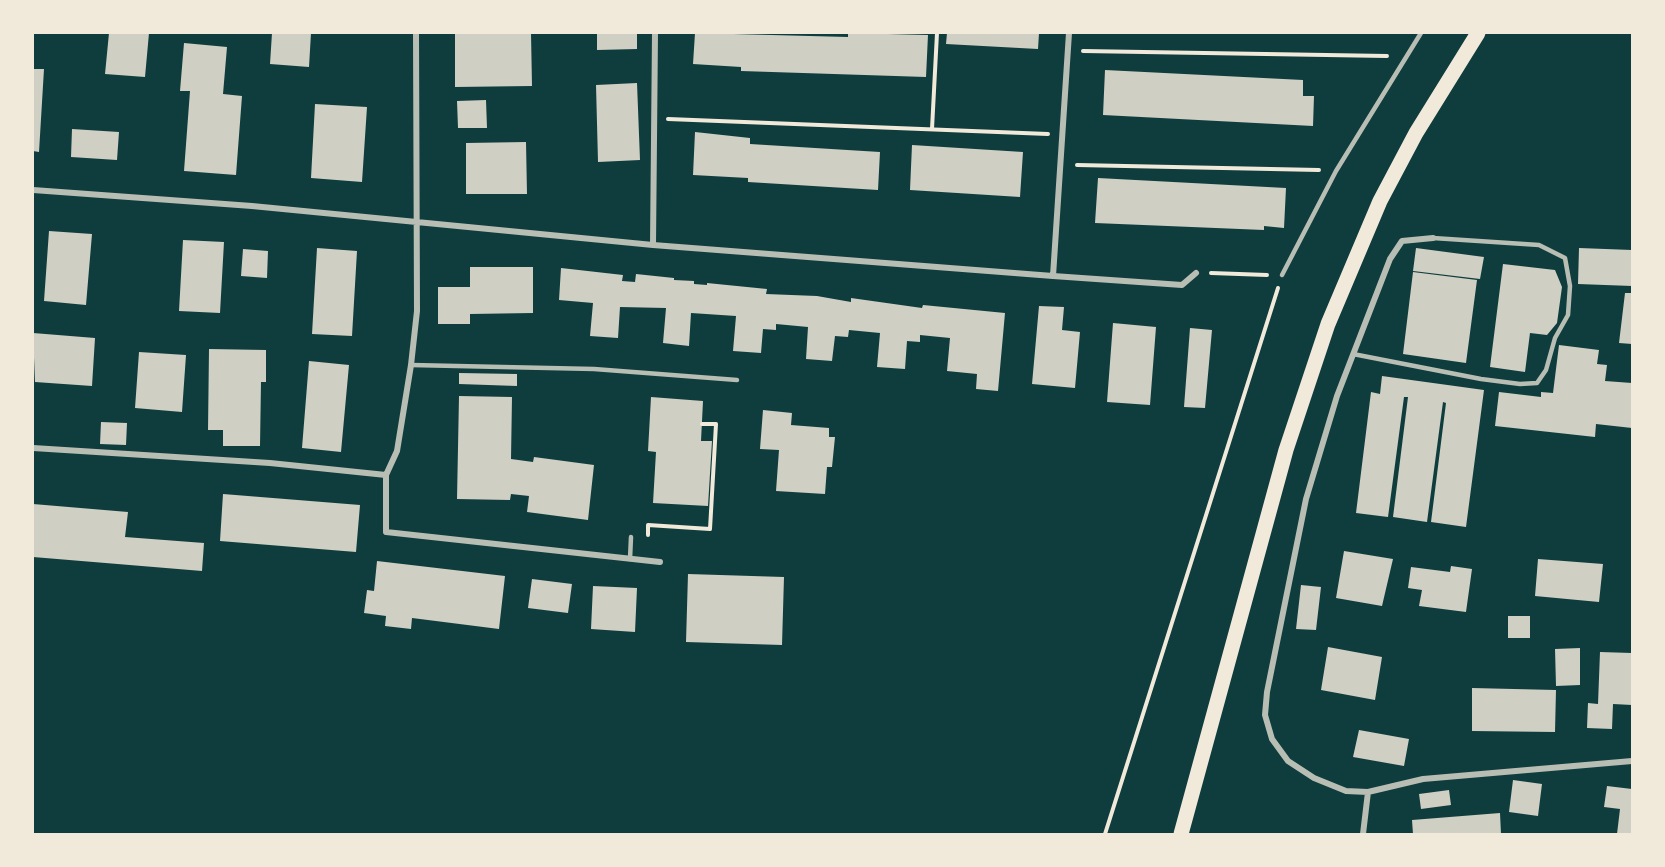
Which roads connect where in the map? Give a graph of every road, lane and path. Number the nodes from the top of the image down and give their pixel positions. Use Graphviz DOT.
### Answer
graph roads {
  1 [pos="416,33"];
  2 [pos="655,33"];
  3 [pos="937,33"];
  4 [pos="1069,33"];
  5 [pos="1421,33"];
  6 [pos="1478,33"];
  7 [pos="1067,50"];
  8 [pos="1407,57"];
  9 [pos="656,119"];
  10 [pos="932,129"];
  11 [pos="1063,134"];
  12 [pos="1062,165"];
  13 [pos="1336,171"];
  14 [pos="33,190"];
  15 [pos="416,222"];
  16 [pos="1433,238"];
  17 [pos="653,245"];
  18 [pos="1196,273"];
  19 [pos="1282,275"];
  20 [pos="1053,276"];
  21 [pos="1353,354"];
  22 [pos="411,365"];
  23 [pos="737,380"];
  24 [pos="702,424"];
  25 [pos="33,448"];
  26 [pos="387,475"];
  27 [pos="648,525"];
  28 [pos="631,537"];
  29 [pos="630,559"];
  30 [pos="660,562"];
  31 [pos="1632,760"];
  32 [pos="1368,792"];
  33 [pos="1106,834"];
  34 [pos="1181,834"];
  35 [pos="1363,834"];
  1 -- 15 [label="street"];
  2 -- 9 [label="street"];
  3 -- 10 [label="path"];
  4 -- 7 [label="street"];
  5 -- 8 [label="lane"];
  6 -- 34 [label="main road"];
  7 -- 8 [label="path"];
  7 -- 11 [label="street"];
  8 -- 13 [label="lane"];
  9 -- 10 [label="path"];
  9 -- 17 [label="street"];
  10 -- 11 [label="path"];
  11 -- 12 [label="street"];
  12 -- 13 [label="path"];
  12 -- 20 [label="street"];
  13 -- 19 [label="lane"];
  14 -- 15 [label="street"];
  15 -- 17 [label="street"];
  15 -- 22 [label="street"];
  16 -- 21 [label="street"];
  16 -- 21 [label="lane"];
  17 -- 20 [label="street"];
  18 -- 19 [label="path"];
  18 -- 20 [label="street"];
  19 -- 33 [label="path"];
  21 -- 32 [label="street"];
  22 -- 23 [label="lane"];
  22 -- 26 [label="street"];
  24 -- 27 [label="path"];
  25 -- 26 [label="street"];
  26 -- 29 [label="street"];
  28 -- 29 [label="lane"];
  29 -- 30 [label="street"];
  31 -- 32 [label="street"];
  32 -- 35 [label="street"];
}
